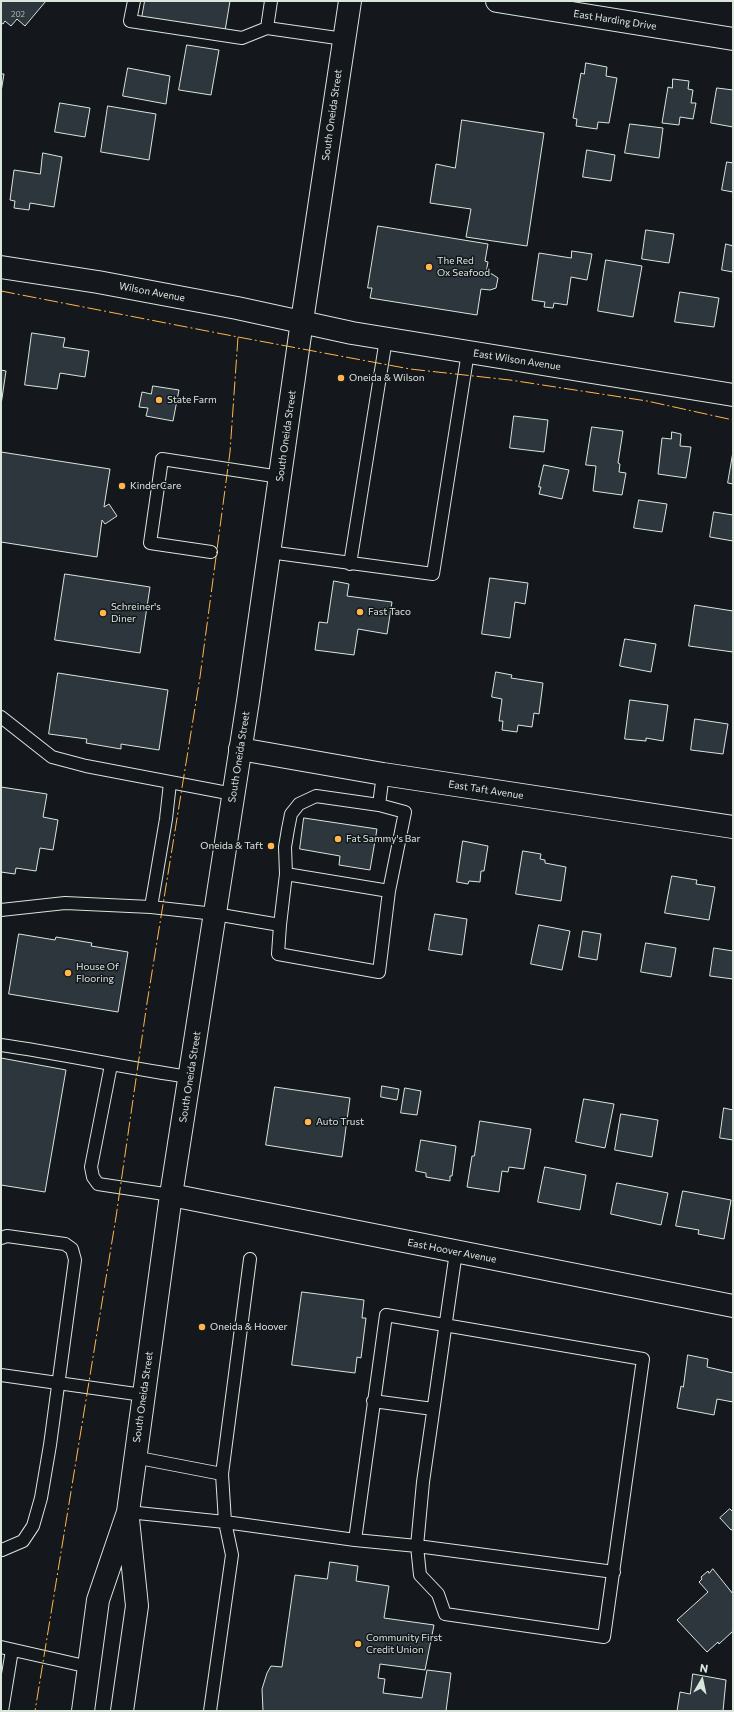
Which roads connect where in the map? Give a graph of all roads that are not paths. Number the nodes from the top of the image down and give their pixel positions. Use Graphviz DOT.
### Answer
graph roads {
  1 [pos="134,1"];
  2 [pos="271,1"];
  3 [pos="350,1"];
  4 [pos="497,1"];
  5 [pos="267,28"];
  6 [pos="344,39"];
  7 [pos="733,39"];
  8 [pos="1,267"];
  9 [pos="302,321"];
  10 [pos="386,339"];
  11 [pos="468,352"];
  12 [pos="733,395"];
  13 [pos="280,477"];
  14 [pos="211,552"];
  15 [pos="269,552"];
  16 [pos="350,564"];
  17 [pos="1,717"];
  18 [pos="240,749"];
  19 [pos="383,774"];
  20 [pos="170,783"];
  21 [pos="233,794"];
  22 [pos="379,805"];
  23 [pos="733,827"];
  24 [pos="286,874"];
  25 [pos="389,891"];
  26 [pos="150,907"];
  27 [pos="1,910"];
  28 [pos="215,914"];
  29 [pos="280,925"];
  30 [pos="1,1045"];
  31 [pos="111,1065"];
  32 [pos="189,1077"];
  33 [pos="171,1195"];
  34 [pos="1,1238"];
  35 [pos="456,1252"];
  36 [pos="250,1260"];
  37 [pos="733,1306"];
  38 [pos="445,1325"];
  39 [pos="1,1375"];
  40 [pos="58,1383"];
  41 [pos="143,1395"];
  42 [pos="373,1401"];
  43 [pos="433,1409"];
  44 [pos="134,1457"];
  45 [pos="222,1474"];
  46 [pos="128,1512"];
  47 [pos="226,1522"];
  48 [pos="354,1540"];
  49 [pos="417,1546"];
  50 [pos="1,1553"];
  51 [pos="614,1572"];
  52 [pos="6,1649"];
  53 [pos="89,1667"];
  54 [pos="2,1711"];
  55 [pos="83,1711"];
  56 [pos="122,1711"];
  57 [pos="210,1711"];
  1 -- 5 [label="lane"];
  2 -- 5 [label="lane"];
  3 -- 6 [label="street, South Oneida Street"];
  4 -- 7 [label="street, East Harding Drive"];
  5 -- 6 [label="lane"];
  6 -- 9 [label="street, South Oneida Street"];
  8 -- 9 [label="street, Wilson Avenue"];
  9 -- 10 [label="street, East Wilson Avenue"];
  9 -- 13 [label="street, South Oneida Street"];
  10 -- 11 [label="street, East Wilson Avenue"];
  10 -- 16 [label="lane"];
  11 -- 12 [label="street, East Wilson Avenue"];
  11 -- 16 [label="lane"];
  13 -- 14 [label="lane"];
  13 -- 15 [label="street, South Oneida Street"];
  15 -- 16 [label="lane"];
  15 -- 18 [label="street, South Oneida Street"];
  17 -- 20 [label="lane"];
  18 -- 19 [label="street, East Taft Avenue"];
  18 -- 21 [label="street, South Oneida Street"];
  19 -- 22 [label="lane"];
  19 -- 23 [label="street, East Taft Avenue"];
  20 -- 21 [label="lane"];
  20 -- 26 [label="lane"];
  21 -- 28 [label="street, South Oneida Street"];
  22 -- 24 [label="lane"];
  22 -- 25 [label="lane"];
  24 -- 25 [label="lane"];
  24 -- 29 [label="lane"];
  25 -- 29 [label="lane"];
  26 -- 27 [label="lane"];
  26 -- 28 [label="lane"];
  28 -- 29 [label="lane"];
  28 -- 32 [label="street, South Oneida Street"];
  30 -- 31 [label="lane"];
  31 -- 32 [label="lane"];
  31 -- 33 [label="lane"];
  32 -- 33 [label="street, South Oneida Street"];
  33 -- 35 [label="street, East Hoover Avenue"];
  33 -- 41 [label="street, South Oneida Street"];
  34 -- 40 [label="lane"];
  35 -- 37 [label="street, East Hoover Avenue"];
  35 -- 38 [label="lane"];
  36 -- 45 [label="lane"];
  38 -- 42 [label="lane"];
  38 -- 43 [label="lane"];
  38 -- 51 [label="lane"];
  39 -- 40 [label="lane"];
  40 -- 41 [label="lane"];
  40 -- 50 [label="lane"];
  41 -- 44 [label="street, South Oneida Street"];
  42 -- 43 [label="lane"];
  42 -- 48 [label="lane"];
  43 -- 49 [label="lane"];
  44 -- 45 [label="lane"];
  44 -- 46 [label="street, South Oneida Street"];
  45 -- 47 [label="lane"];
  46 -- 47 [label="lane"];
  46 -- 53 [label="street, South Oneida Street"];
  46 -- 56 [label="street, South Oneida Street"];
  47 -- 48 [label="lane"];
  47 -- 57 [label="lane"];
  48 -- 49 [label="lane"];
  49 -- 51 [label="lane"];
  49 -- 51 [label="lane"];
  52 -- 53 [label="lane"];
  52 -- 54 [label="lane"];
  53 -- 55 [label="street, South Oneida Street"];
}
